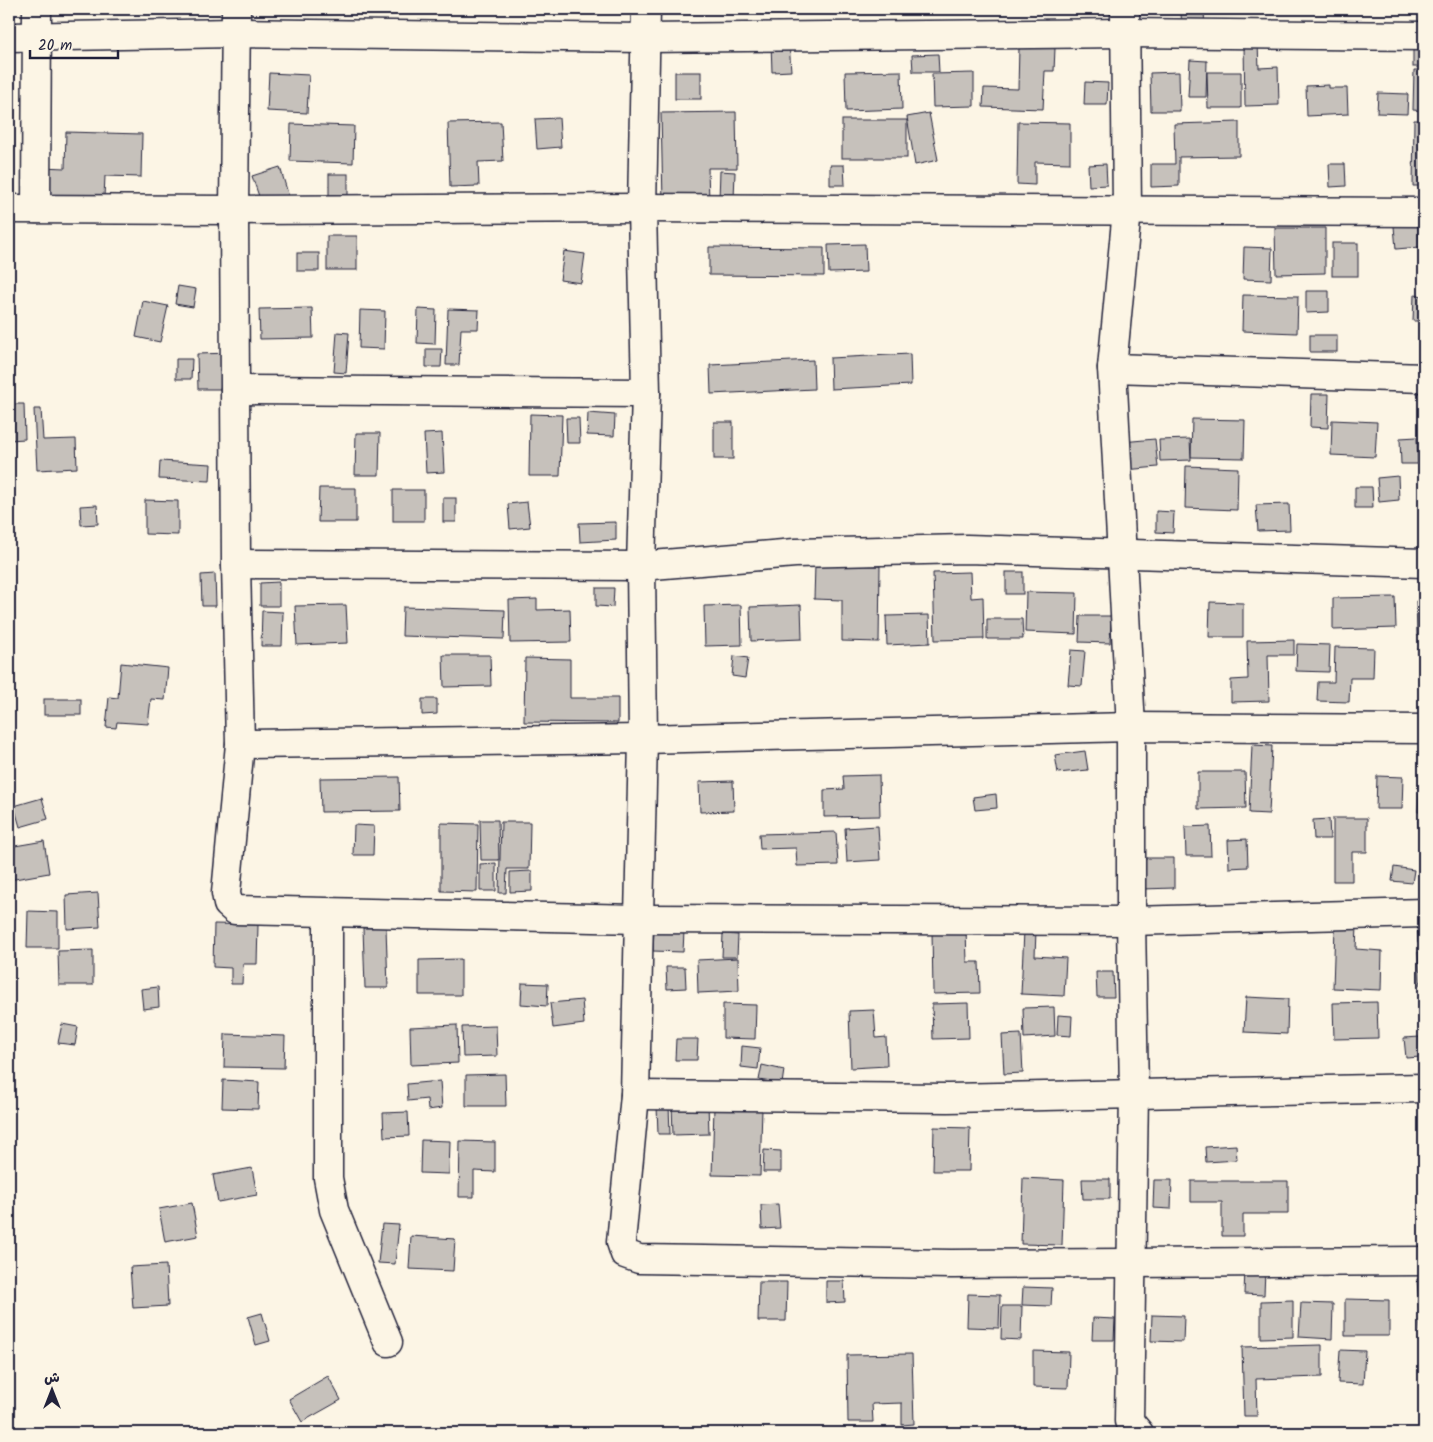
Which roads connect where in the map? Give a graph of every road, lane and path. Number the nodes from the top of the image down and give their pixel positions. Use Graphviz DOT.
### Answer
graph roads {
  1 [pos="37,9"];
  2 [pos="646,9"];
  3 [pos="236,21"];
  4 [pos="1125,21"];
  5 [pos="9,36"];
  6 [pos="38,36"];
  7 [pos="1424,36"];
  8 [pos="645,38"];
  9 [pos="642,208"];
  10 [pos="9,209"];
  11 [pos="36,209"];
  12 [pos="234,210"];
  13 [pos="1127,210"];
  14 [pos="1424,212"];
  15 [pos="1112,368"];
  16 [pos="1424,378"];
  17 [pos="235,390"];
  18 [pos="646,393"];
  19 [pos="1120,554"];
  20 [pos="1424,563"];
  21 [pos="236,564"];
  22 [pos="642,566"];
  23 [pos="1131,727"];
  24 [pos="1424,729"];
  25 [pos="643,738"];
  26 [pos="240,744"];
  27 [pos="328,913"];
  28 [pos="1424,914"];
  29 [pos="639,919"];
  30 [pos="1131,921"];
  31 [pos="1424,1088"];
  32 [pos="1134,1093"];
  33 [pos="635,1095"];
  34 [pos="1132,1261"];
  35 [pos="1424,1261"];
  36 [pos="388,1342"];
  37 [pos="1139,1433"];
  1 -- 6 [label="street"];
  2 -- 8 [label="street"];
  3 -- 6 [label="street"];
  3 -- 8 [label="street"];
  3 -- 12 [label="street"];
  4 -- 7 [label="street"];
  4 -- 8 [label="street"];
  4 -- 13 [label="street"];
  5 -- 6 [label="street"];
  6 -- 11 [label="street"];
  8 -- 9 [label="street"];
  9 -- 12 [label="street"];
  9 -- 13 [label="street"];
  9 -- 18 [label="street"];
  10 -- 11 [label="street"];
  11 -- 12 [label="street"];
  12 -- 17 [label="street"];
  13 -- 14 [label="street"];
  13 -- 15 [label="street"];
  15 -- 16 [label="street"];
  15 -- 19 [label="street"];
  17 -- 18 [label="street"];
  17 -- 21 [label="street"];
  18 -- 22 [label="street"];
  19 -- 20 [label="street"];
  19 -- 22 [label="street"];
  19 -- 23 [label="street"];
  21 -- 22 [label="street"];
  21 -- 26 [label="street"];
  22 -- 25 [label="street"];
  23 -- 24 [label="street"];
  23 -- 25 [label="street"];
  23 -- 30 [label="street"];
  25 -- 26 [label="street"];
  25 -- 29 [label="street"];
  26 -- 27 [label="street"];
  27 -- 29 [label="street"];
  27 -- 36 [label="street"];
  28 -- 30 [label="street"];
  29 -- 30 [label="street"];
  29 -- 33 [label="street"];
  30 -- 32 [label="street"];
  31 -- 32 [label="street"];
  32 -- 33 [label="street"];
  32 -- 34 [label="street"];
  33 -- 34 [label="street"];
  34 -- 35 [label="street"];
  34 -- 37 [label="street"];
}
